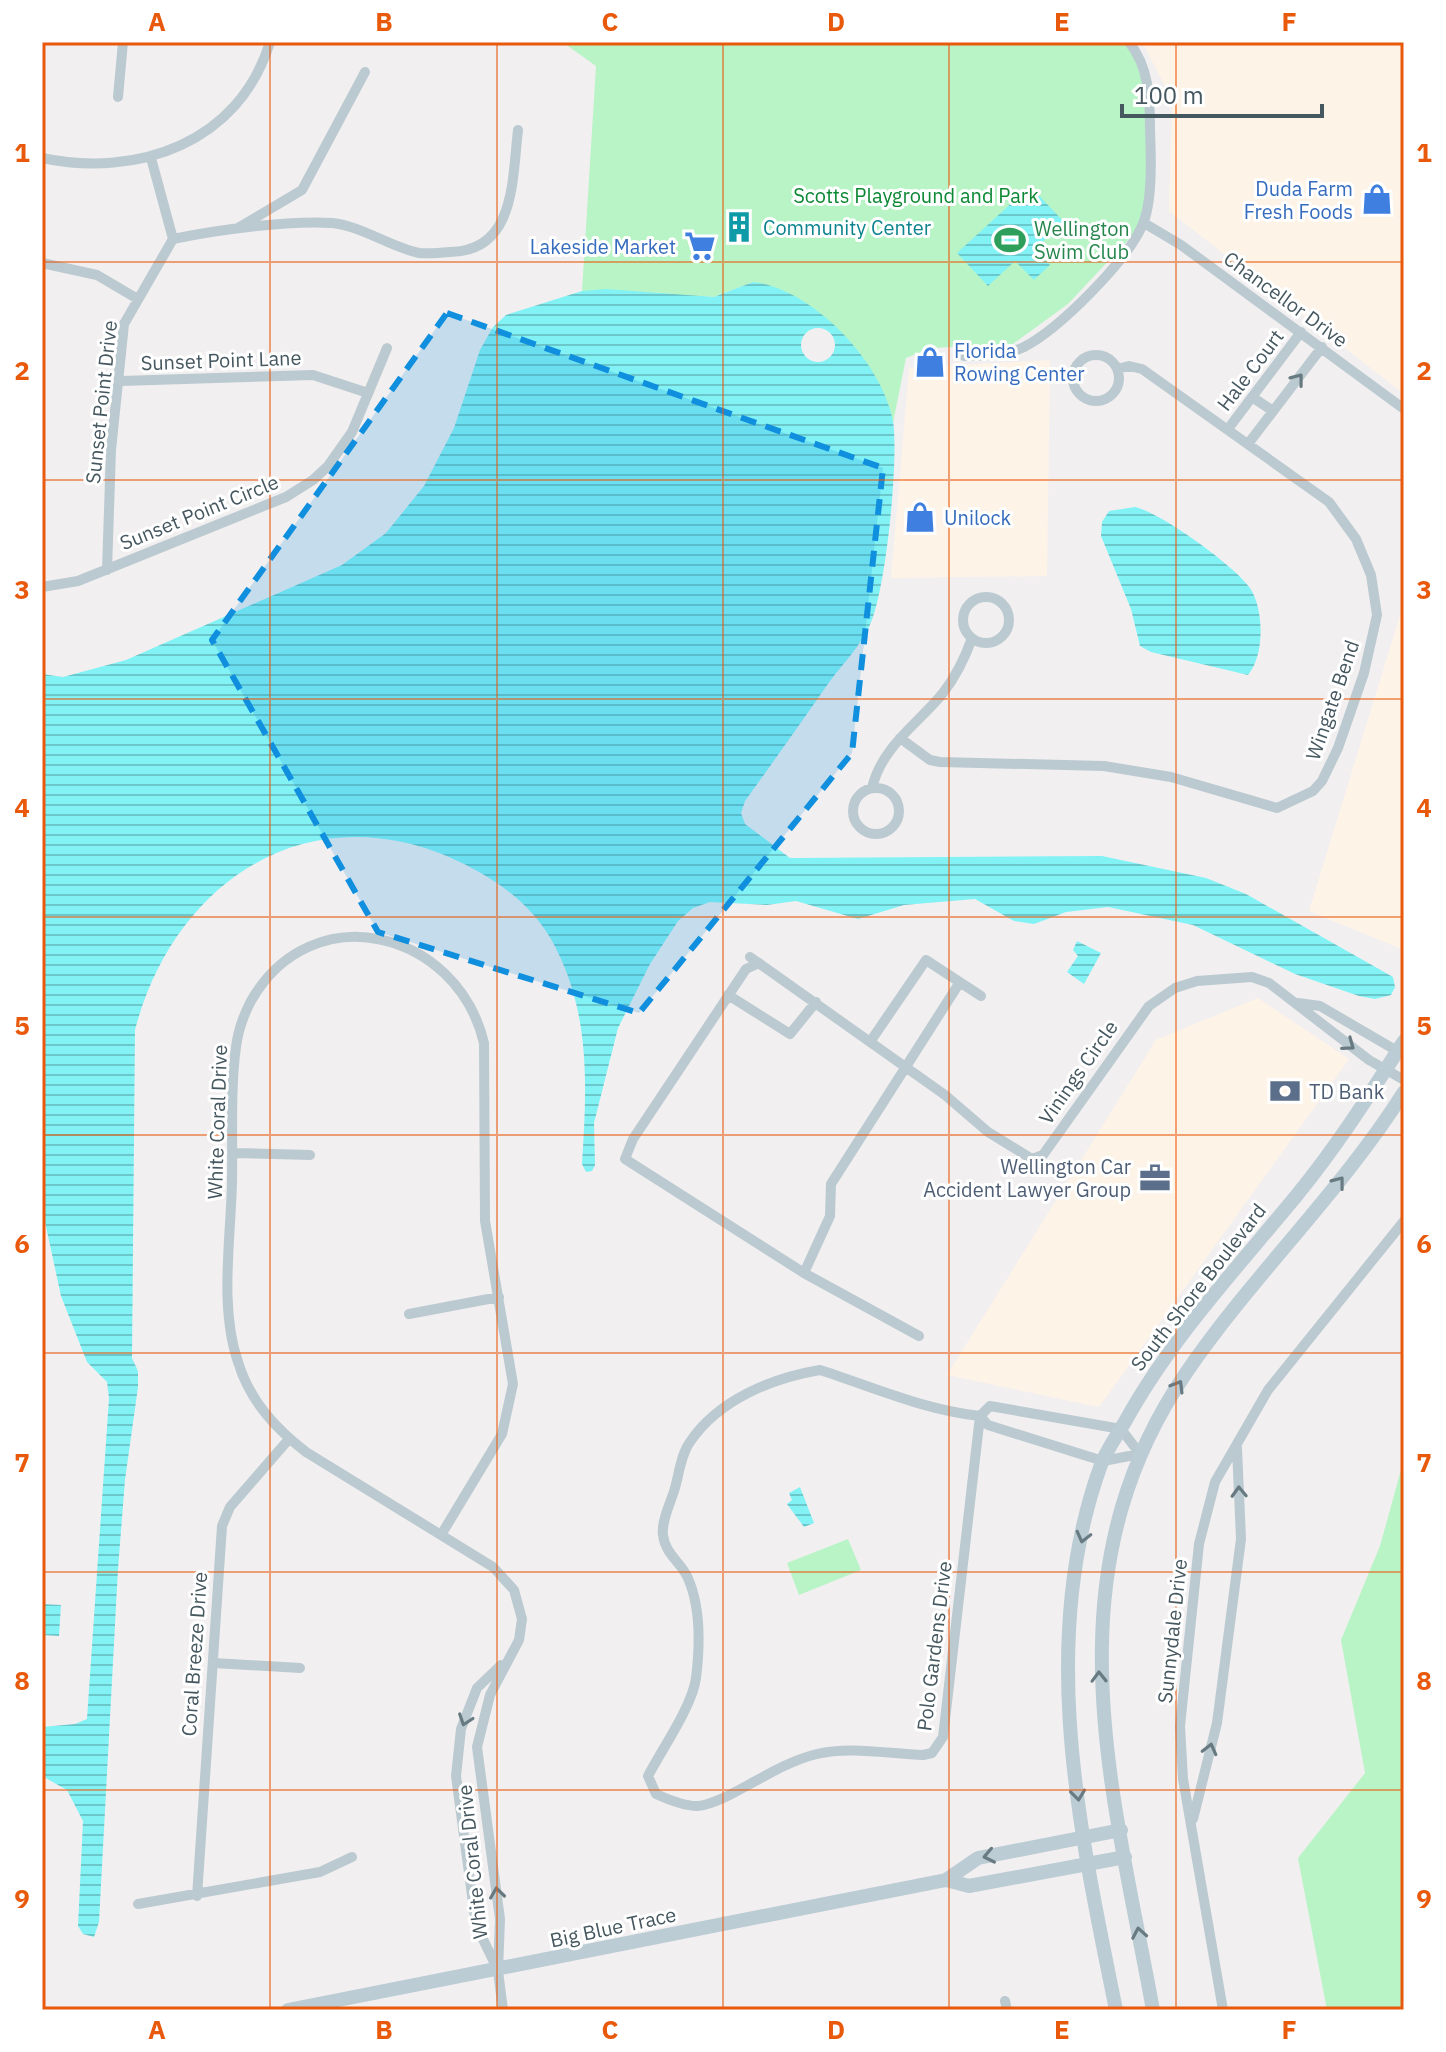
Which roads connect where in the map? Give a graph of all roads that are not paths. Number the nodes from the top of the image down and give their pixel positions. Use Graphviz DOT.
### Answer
graph roads {
  1 [pos="123,42"];
  2 [pos="270,42"];
  3 [pos="1129,42"];
  4 [pos="365,72"];
  5 [pos="118,97"];
  6 [pos="518,130"];
  7 [pos="42,158"];
  8 [pos="151,158"];
  9 [pos="1144,223"];
  10 [pos="237,229"];
  11 [pos="173,239"];
  12 [pos="42,263"];
  13 [pos="136,298"];
  14 [pos="1301,332"];
  15 [pos="1322,347"];
  16 [pos="387,348"];
  17 [pos="964,356"];
  18 [pos="1117,369"];
  19 [pos="121,381"];
  20 [pos="368,393"];
  21 [pos="1252,397"];
  22 [pos="1404,409"];
  23 [pos="1273,411"];
  24 [pos="1228,429"];
  25 [pos="1248,444"];
  26 [pos="107,570"];
  27 [pos="42,587"];
  28 [pos="972,638"];
  29 [pos="900,738"];
  30 [pos="872,788"];
  31 [pos="960,982"];
  32 [pos="728,995"];
  33 [pos="981,996"];
  34 [pos="816,1002"];
  35 [pos="1298,1003"];
  36 [pos="870,1042"];
  37 [pos="1402,1049"];
  38 [pos="905,1067"];
  39 [pos="1385,1070"];
  40 [pos="1404,1080"];
  41 [pos="1404,1092"];
  42 [pos="233,1153"];
  43 [pos="310,1155"];
  44 [pos="1404,1221"];
  45 [pos="804,1273"];
  46 [pos="499,1297"];
  47 [pos="409,1314"];
  48 [pos="919,1336"];
  49 [pos="980,1416"];
  50 [pos="1121,1429"];
  51 [pos="289,1439"];
  52 [pos="1237,1448"];
  53 [pos="1140,1454"];
  54 [pos="1103,1461"];
  55 [pos="441,1535"];
  56 [pos="509,1658"];
  57 [pos="214,1663"];
  58 [pos="300,1668"];
  59 [pos="1191,1825"];
  60 [pos="1121,1830"];
  61 [pos="1084,1839"];
  62 [pos="352,1857"];
  63 [pos="1125,1857"];
  64 [pos="1087,1866"];
  65 [pos="946,1880"];
  66 [pos="197,1896"];
  67 [pos="138,1904"];
  68 [pos="498,1971"];
  69 [pos="288,2010"];
  70 [pos="503,2010"];
  71 [pos="1116,2010"];
  72 [pos="1153,2010"];
  73 [pos="1223,2010"];
  1 -- 5 [label="street"];
  2 -- 8 [label="street"];
  3 -- 9 [label="street"];
  4 -- 10 [label="street"];
  6 -- 10 [label="street"];
  7 -- 8 [label="street"];
  8 -- 11 [label="street"];
  9 -- 14 [label="street, Chancellor Drive"];
  9 -- 17 [label="street"];
  10 -- 11 [label="street"];
  11 -- 13 [label="street, Sunset Point Drive"];
  12 -- 13 [label="street"];
  13 -- 19 [label="street, Sunset Point Drive"];
  14 -- 15 [label="street, Chancellor Drive"];
  14 -- 21 [label="street, Hale Court"];
  15 -- 22 [label="street, Chancellor Drive"];
  23 -- 15 [label="street, one-way"];
  16 -- 20 [label="street, Sunset Point Circle"];
  18 -- 18 [label="street, Wingate Bend"];
  18 -- 24 [label="street, Wingate Bend"];
  19 -- 20 [label="street, Sunset Point Lane"];
  19 -- 26 [label="street, Sunset Point Drive"];
  20 -- 26 [label="street, Sunset Point Circle"];
  21 -- 23 [label="street"];
  21 -- 24 [label="street, Hale Court"];
  23 -- 25 [label="street"];
  24 -- 25 [label="street, Wingate Bend"];
  25 -- 29 [label="street, Wingate Bend"];
  26 -- 27 [label="street, Sunset Point Circle"];
  28 -- 28 [label="street"];
  28 -- 29 [label="street"];
  29 -- 30 [label="street"];
  30 -- 30 [label="street"];
  31 -- 33 [label="street"];
  31 -- 36 [label="street"];
  31 -- 38 [label="street"];
  32 -- 34 [label="street"];
  32 -- 34 [label="street, Vinings Circle"];
  32 -- 45 [label="street, Vinings Circle"];
  34 -- 36 [label="street, Vinings Circle"];
  35 -- 37 [label="street, Vinings Circle"];
  35 -- 38 [label="street, Vinings Circle"];
  35 -- 39 [label="street, Vinings Circle, one-way"];
  36 -- 38 [label="street, Vinings Circle"];
  37 -- 39 [label="street, South Shore Boulevard"];
  38 -- 45 [label="street"];
  39 -- 40 [label="street, Vinings Circle"];
  39 -- 50 [label="street, South Shore Boulevard"];
  53 -- 41 [label="street, South Shore Boulevard, one-way"];
  42 -- 43 [label="street"];
  42 -- 46 [label="street, White Coral Drive"];
  42 -- 51 [label="street, White Coral Drive"];
  44 -- 52 [label="street, Sunnydale Drive"];
  45 -- 48 [label="street, Vinings Circle"];
  46 -- 47 [label="street"];
  46 -- 55 [label="street, White Coral Drive"];
  49 -- 49 [label="street, Polo Gardens Drive"];
  49 -- 50 [label="street, Polo Gardens Drive"];
  49 -- 54 [label="street, Polo Gardens Drive"];
  50 -- 53 [label="street"];
  50 -- 54 [label="street, South Shore Boulevard"];
  51 -- 55 [label="street, White Coral Drive"];
  51 -- 57 [label="street, Coral Breeze Drive"];
  59 -- 52 [label="street, Sunnydale Drive, one-way"];
  52 -- 59 [label="street, Sunnydale Drive"];
  53 -- 54 [label="street, Polo Gardens Drive"];
  60 -- 53 [label="street, South Shore Boulevard, one-way"];
  54 -- 61 [label="street, South Shore Boulevard, one-way"];
  55 -- 56 [label="street, White Coral Drive"];
  68 -- 56 [label="street, White Coral Drive, one-way"];
  56 -- 68 [label="street, White Coral Drive, one-way"];
  57 -- 58 [label="street"];
  57 -- 66 [label="street, Coral Breeze Drive"];
  59 -- 73 [label="street, Sunnydale Drive"];
  60 -- 61 [label="street, Big Blue Trace"];
  60 -- 63 [label="street, South Shore Boulevard"];
  61 -- 64 [label="street, South Shore Boulevard"];
  61 -- 65 [label="street, Big Blue Trace, one-way"];
  62 -- 66 [label="street"];
  63 -- 64 [label="street, Big Blue Trace"];
  72 -- 63 [label="street, South Shore Boulevard, one-way"];
  64 -- 65 [label="street, Big Blue Trace"];
  64 -- 71 [label="street, South Shore Boulevard"];
  65 -- 68 [label="street, Big Blue Trace"];
  66 -- 67 [label="street"];
  68 -- 69 [label="street, Big Blue Trace"];
  68 -- 70 [label="street"];
}
